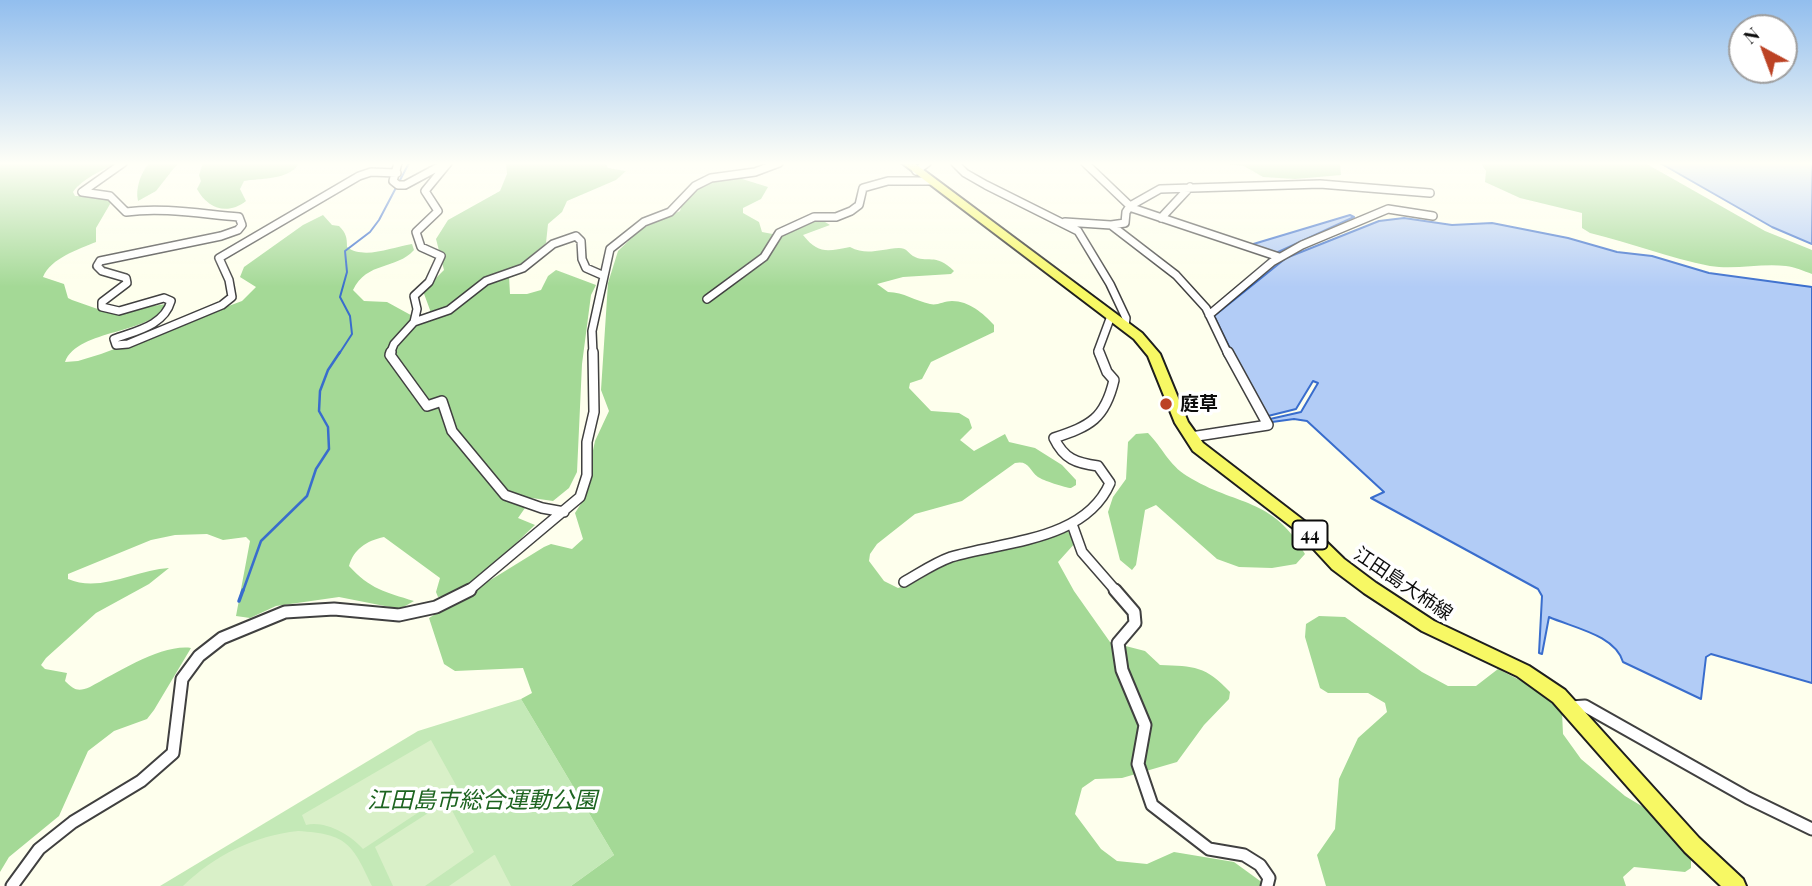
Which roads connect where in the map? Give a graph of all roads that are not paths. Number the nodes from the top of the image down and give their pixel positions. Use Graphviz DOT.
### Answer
graph roads {
  1 [pos="118,204"];
  2 [pos="310,204"];
  3 [pos="433,204"];
  4 [pos="677,204"];
  5 [pos="859,204"];
  6 [pos="961,204"];
  7 [pos="1025,204"];
  8 [pos="1133,204"];
  9 [pos="1173,204"];
  10 [pos="1130,206"];
  11 [pos="1433,216"];
  12 [pos="1160,218"];
  13 [pos="1063,223"];
  14 [pos="1111,225"];
  15 [pos="1279,257"];
  16 [pos="603,275"];
  17 [pos="707,299"];
  18 [pos="1209,315"];
  19 [pos="1111,316"];
  20 [pos="414,322"];
  21 [pos="1125,326"];
  22 [pos="1191,438"];
  23 [pos="564,512"];
  24 [pos="1072,524"];
  25 [pos="904,582"];
  26 [pos="1571,707"];
  27 [pos="1812,829"];
  28 [pos="12,886"];
  29 [pos="1267,886"];
  30 [pos="1736,886"];
  1 -- 2 [label="street"];
  3 -- 20 [label="street"];
  4 -- 16 [label="street"];
  5 -- 17 [label="street"];
  6 -- 19 [label="main road, 江田島大柿線 / 44"];
  7 -- 13 [label="street"];
  8 -- 10 [label="street"];
  9 -- 12 [label="street"];
  10 -- 12 [label="street"];
  10 -- 14 [label="street"];
  11 -- 15 [label="street"];
  12 -- 15 [label="street"];
  13 -- 14 [label="street"];
  13 -- 21 [label="street"];
  14 -- 18 [label="street"];
  15 -- 18 [label="street"];
  16 -- 20 [label="street"];
  16 -- 23 [label="street"];
  18 -- 22 [label="street"];
  19 -- 21 [label="main road, 江田島大柿線 / 44"];
  19 -- 24 [label="street"];
  20 -- 23 [label="street"];
  21 -- 22 [label="main road, 江田島大柿線 / 44"];
  22 -- 26 [label="main road, 江田島大柿線 / 44"];
  23 -- 28 [label="street"];
  24 -- 25 [label="street"];
  24 -- 29 [label="street"];
  26 -- 27 [label="street"];
  26 -- 30 [label="main road, 江田島大柿線 / 44"];
}
